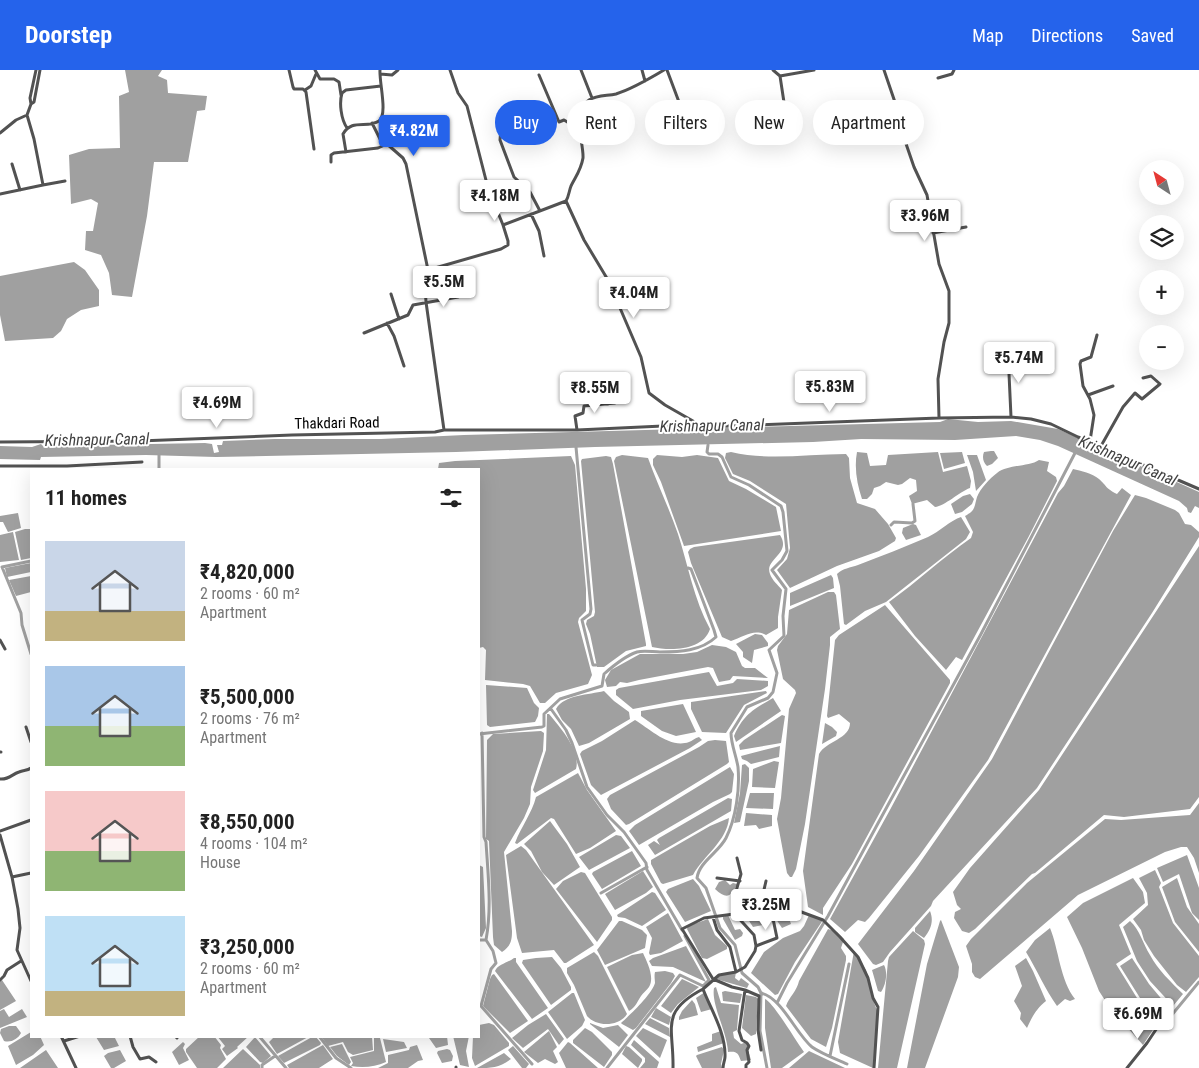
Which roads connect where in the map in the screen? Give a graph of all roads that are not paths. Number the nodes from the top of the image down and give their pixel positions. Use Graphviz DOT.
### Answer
graph roads {
  1 [pos="38,70"];
  2 [pos="289,70"];
  3 [pos="398,70"];
  4 [pos="450,70"];
  5 [pos="581,70"];
  6 [pos="642,70"];
  7 [pos="665,70"];
  8 [pos="773,70"];
  9 [pos="814,70"];
  10 [pos="884,70"];
  11 [pos="954,70"];
  12 [pos="809,71"];
  13 [pos="316,72"];
  14 [pos="380,72"];
  15 [pos="539,75"];
  16 [pos="780,76"];
  17 [pos="938,78"];
  18 [pos="645,81"];
  19 [pos="381,86"];
  20 [pos="305,90"];
  21 [pos="341,95"];
  22 [pos="592,98"];
  23 [pos="590,100"];
  24 [pos="677,100"];
  25 [pos="784,100"];
  26 [pos="27,115"];
  27 [pos="372,122"];
  28 [pos="567,122"];
  29 [pos="347,128"];
  30 [pos="0,134"];
  31 [pos="384,145"];
  32 [pos="502,145"];
  33 [pos="581,145"];
  34 [pos="314,149"];
  35 [pos="346,152"];
  36 [pos="331,162"];
  37 [pos="12,164"];
  38 [pos="65,181"];
  39 [pos="43,185"];
  40 [pos="20,190"];
  41 [pos="0,194"];
  42 [pos="566,201"];
  43 [pos="540,211"];
  44 [pos="531,214"];
  45 [pos="504,225"];
  46 [pos="966,227"];
  47 [pos="933,232"];
  48 [pos="544,256"];
  49 [pos="428,270"];
  50 [pos="391,294"];
  51 [pos="458,297"];
  52 [pos="426,302"];
  53 [pos="399,319"];
  54 [pos="388,323"];
  55 [pos="364,333"];
  56 [pos="1097,335"];
  57 [pos="1008,352"];
  58 [pos="404,366"];
  59 [pos="1143,378"];
  60 [pos="606,386"];
  61 [pos="1113,386"];
  62 [pos="1088,395"];
  63 [pos="615,403"];
  64 [pos="608,404"];
  65 [pos="1011,417"];
  66 [pos="939,418"];
  67 [pos="694,427"];
  68 [pos="444,430"];
  69 [pos="577,430"];
  70 [pos="1090,441"];
  71 [pos="0,442"];
  72 [pos="1101,446"];
  73 [pos="142,462"];
  74 [pos="0,466"];
  75 [pos="1199,489"];
  76 [pos="0,640"];
  77 [pos="5,649"];
  78 [pos="26,727"];
  79 [pos="30,739"];
  80 [pos="30,769"];
  81 [pos="0,779"];
  82 [pos="30,820"];
  83 [pos="0,833"];
  84 [pos="737,858"];
  85 [pos="30,873"];
  86 [pos="12,877"];
  87 [pos="717,878"];
  88 [pos="740,881"];
  89 [pos="766,881"];
  90 [pos="760,898"];
  91 [pos="736,905"];
  92 [pos="734,914"];
  93 [pos="772,914"];
  94 [pos="715,917"];
  95 [pos="756,946"];
  96 [pos="21,961"];
  97 [pos="736,972"];
  98 [pos="30,979"];
  99 [pos="713,979"];
  100 [pos="0,980"];
  101 [pos="703,989"];
  102 [pos="745,990"];
  103 [pos="1161,1022"];
  104 [pos="62,1038"];
  105 [pos="74,1038"];
  106 [pos="131,1038"];
  107 [pos="64,1041"];
  108 [pos="762,1050"];
  109 [pos="156,1062"];
  110 [pos="76,1068"];
  111 [pos="673,1068"];
  112 [pos="723,1068"];
  113 [pos="746,1068"];
  114 [pos="874,1068"];
  115 [pos="1127,1068"];
  1 -- 26 [label="street"];
  2 -- 20 [label="street"];
  3 -- 14 [label="street"];
  4 -- 45 [label="street"];
  5 -- 22 [label="street"];
  6 -- 18 [label="street"];
  7 -- 18 [label="street"];
  7 -- 24 [label="street"];
  8 -- 16 [label="street"];
  9 -- 12 [label="street"];
  10 -- 47 [label="street"];
  11 -- 17 [label="street"];
  12 -- 16 [label="street"];
  13 -- 20 [label="street"];
  13 -- 21 [label="street"];
  14 -- 19 [label="street"];
  15 -- 28 [label="street"];
  16 -- 25 [label="street"];
  18 -- 22 [label="street"];
  19 -- 21 [label="street"];
  19 -- 27 [label="street"];
  20 -- 34 [label="street"];
  21 -- 29 [label="street"];
  22 -- 23 [label="street"];
  26 -- 30 [label="street"];
  26 -- 39 [label="street"];
  27 -- 29 [label="street"];
  27 -- 31 [label="street"];
  29 -- 35 [label="street"];
  31 -- 35 [label="street"];
  31 -- 49 [label="street"];
  32 -- 43 [label="street"];
  33 -- 42 [label="street"];
  35 -- 36 [label="street"];
  37 -- 40 [label="street"];
  38 -- 39 [label="street"];
  39 -- 40 [label="street"];
  40 -- 41 [label="street"];
  42 -- 43 [label="street"];
  42 -- 67 [label="street"];
  43 -- 44 [label="street"];
  44 -- 45 [label="street"];
  44 -- 48 [label="street"];
  45 -- 49 [label="street"];
  46 -- 47 [label="street"];
  47 -- 66 [label="street"];
  49 -- 52 [label="street"];
  50 -- 53 [label="street"];
  51 -- 52 [label="street"];
  52 -- 53 [label="street"];
  52 -- 68 [label="street"];
  53 -- 54 [label="street"];
  54 -- 55 [label="street"];
  54 -- 58 [label="street"];
  56 -- 62 [label="street"];
  57 -- 65 [label="street"];
  59 -- 72 [label="street"];
  60 -- 64 [label="street"];
  61 -- 62 [label="street"];
  62 -- 70 [label="street"];
  63 -- 64 [label="street"];
  64 -- 69 [label="street"];
  65 -- 66 [label="street, Thakdari Road"];
  65 -- 70 [label="street, Thakdari Road"];
  66 -- 67 [label="street, Thakdari Road"];
  67 -- 69 [label="street, Thakdari Road"];
  68 -- 69 [label="street, Thakdari Road"];
  68 -- 71 [label="street, Thakdari Road"];
  70 -- 72 [label="street, Thakdari Road"];
  72 -- 75 [label="street, Thakdari Road"];
  73 -- 74 [label="street"];
  76 -- 77 [label="street"];
  78 -- 79 [label="street"];
  80 -- 81 [label="street"];
  82 -- 83 [label="street"];
  83 -- 86 [label="street"];
  84 -- 88 [label="street"];
  85 -- 86 [label="street"];
  86 -- 96 [label="street"];
  87 -- 88 [label="street"];
  88 -- 91 [label="street"];
  89 -- 90 [label="street"];
  90 -- 91 [label="street"];
  90 -- 93 [label="street"];
  91 -- 92 [label="street"];
  92 -- 94 [label="street"];
  92 -- 95 [label="street"];
  93 -- 95 [label="street"];
  93 -- 114 [label="street"];
  94 -- 97 [label="street"];
  94 -- 99 [label="street"];
  95 -- 97 [label="street"];
  96 -- 98 [label="street"];
  96 -- 100 [label="street"];
  97 -- 99 [label="street"];
  99 -- 101 [label="street"];
  99 -- 102 [label="street"];
  101 -- 111 [label="street"];
  101 -- 112 [label="street"];
  102 -- 108 [label="street"];
  102 -- 113 [label="street"];
  103 -- 115 [label="street"];
  104 -- 107 [label="street"];
  105 -- 107 [label="street"];
  106 -- 109 [label="street"];
  107 -- 110 [label="street"];
}
